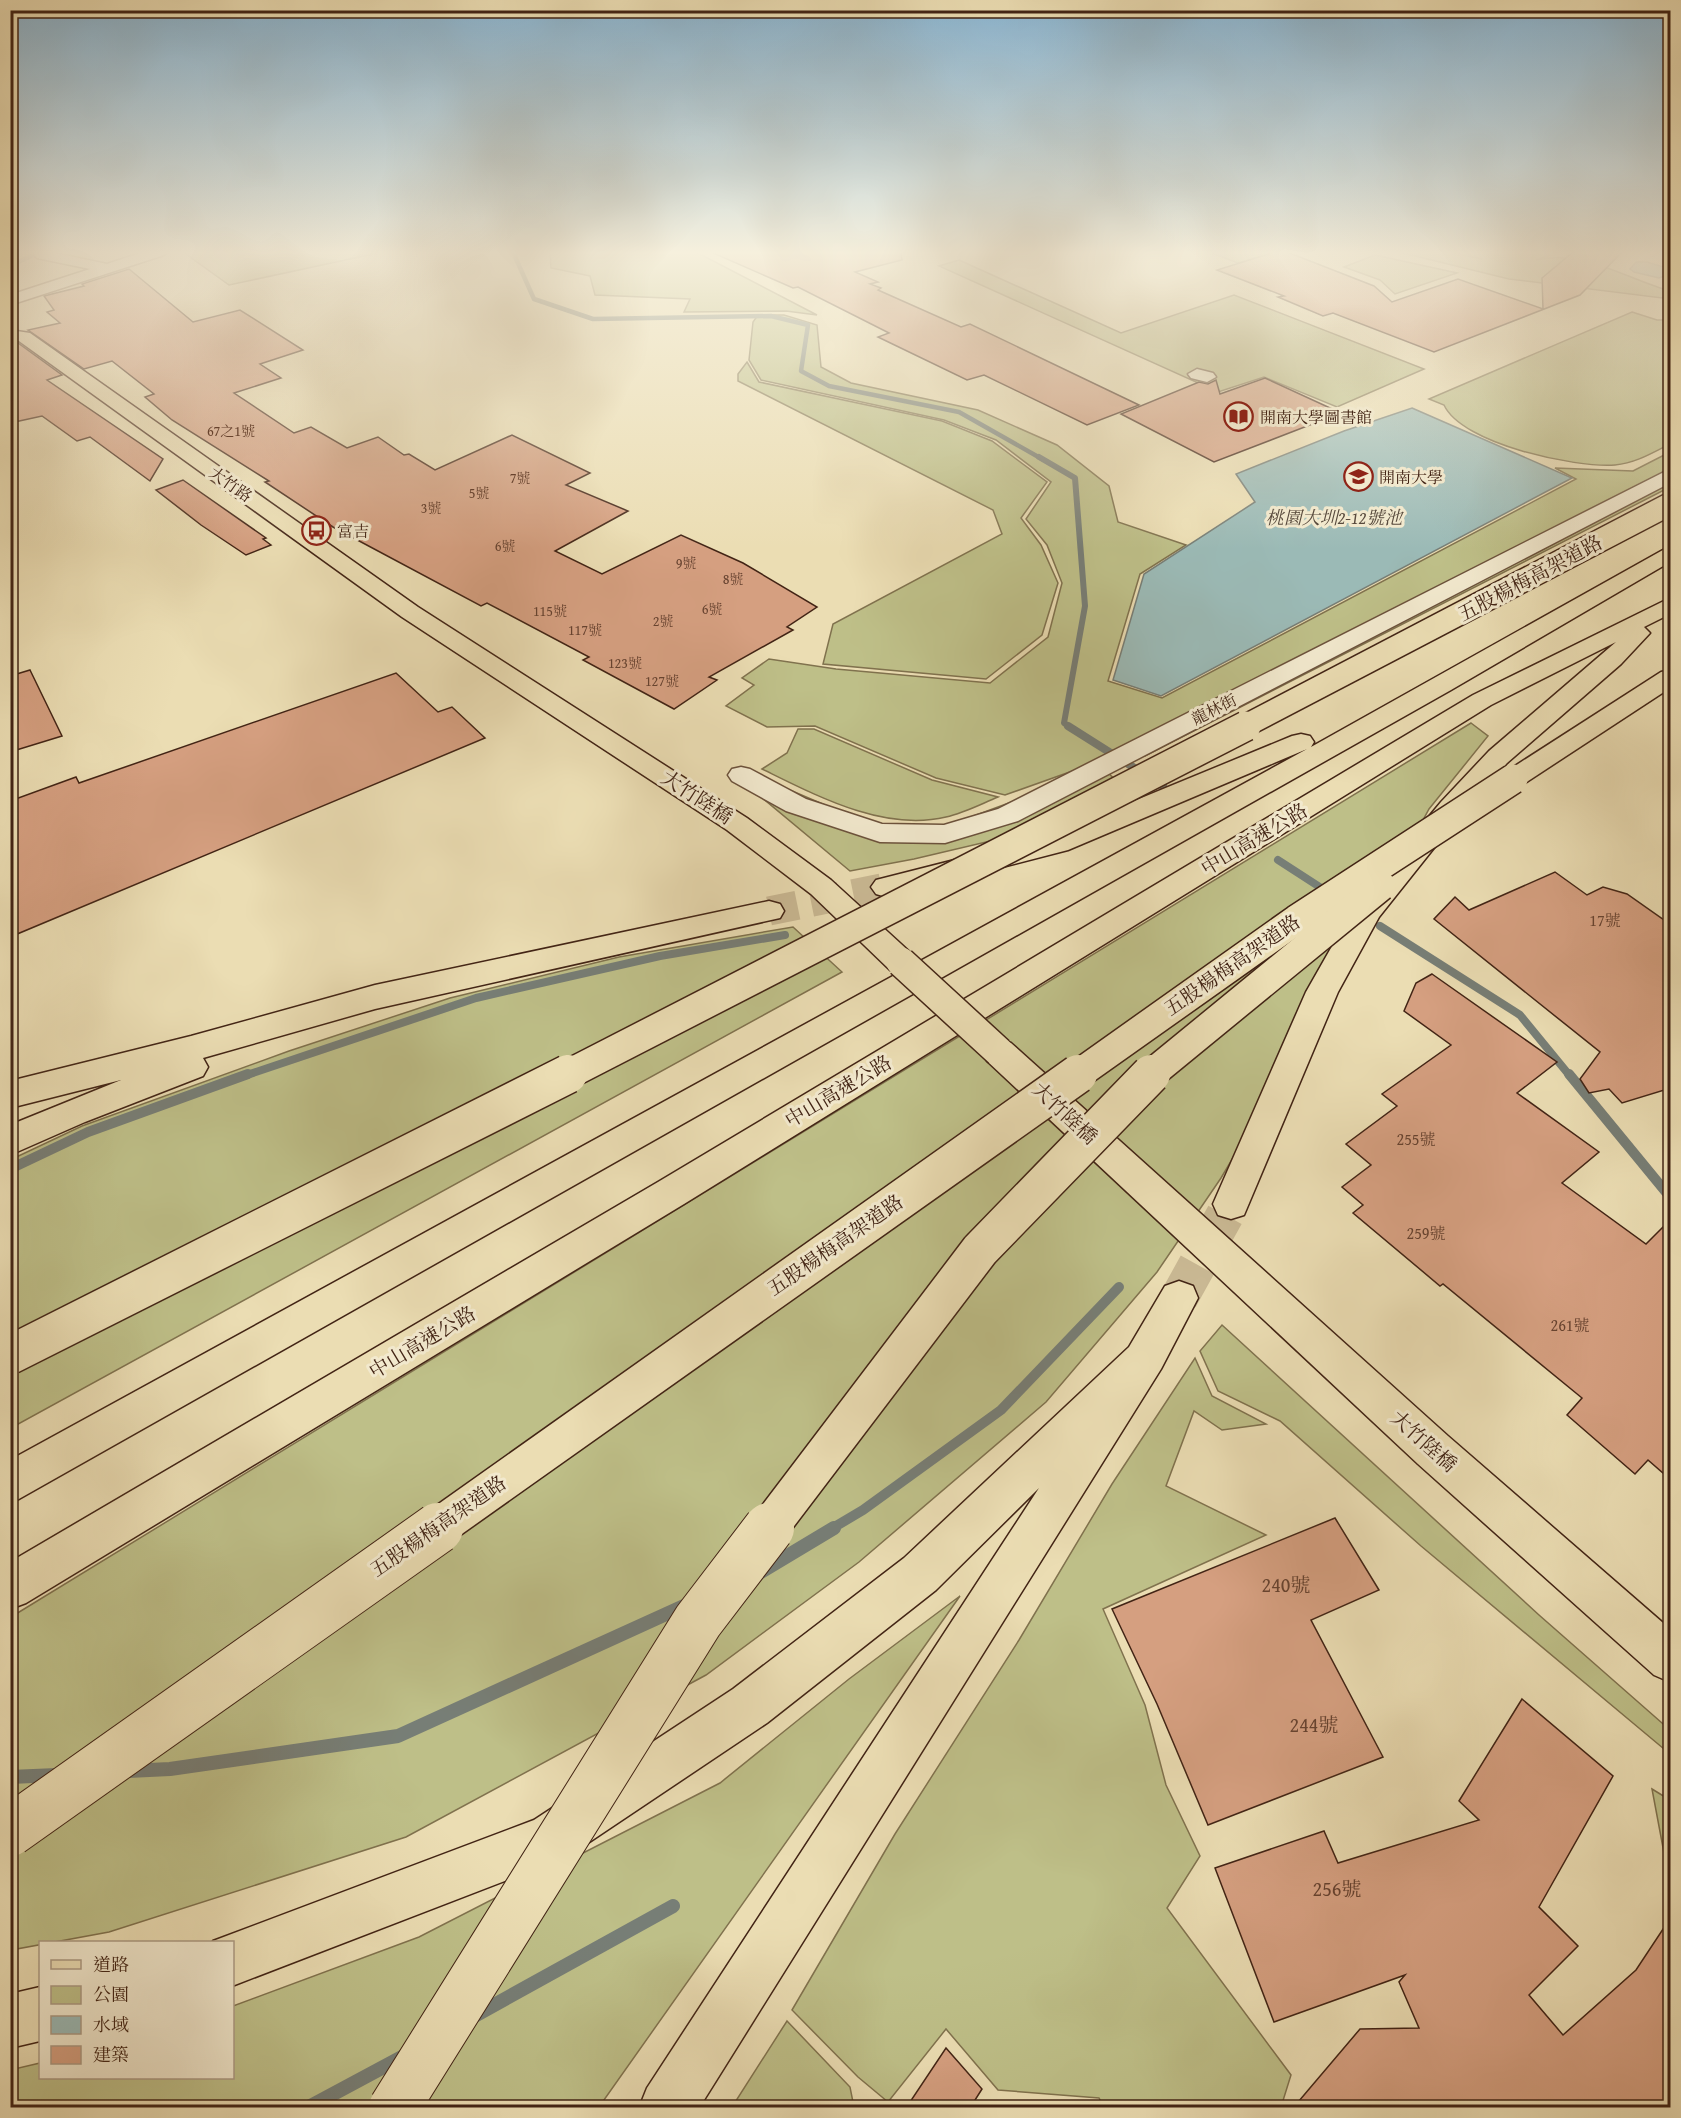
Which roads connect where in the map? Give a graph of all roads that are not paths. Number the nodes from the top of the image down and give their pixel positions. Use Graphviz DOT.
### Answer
graph roads {
  1 [pos="38,351"];
  2 [pos="1671,475"];
  3 [pos="1671,504"];
  4 [pos="1671,553"];
  5 [pos="1665,608"];
  6 [pos="440,630"];
  7 [pos="1671,677"];
  8 [pos="1442,685"];
  9 [pos="741,775"];
  10 [pos="1513,779"];
  11 [pos="885,887"];
  12 [pos="768,911"];
  13 [pos="457,979"];
  14 [pos="10,1095"];
  15 [pos="10,1142"];
  16 [pos="1231,1204"];
  17 [pos="1179,1298"];
  18 [pos="10,1355"];
  19 [pos="1146,1356"];
  20 [pos="10,1483"];
  21 [pos="10,1587"];
  22 [pos="1662,1652"];
  23 [pos="10,1831"];
  24 [pos="234,1959"];
  25 [pos="39,2014"];
  26 [pos="10,2021"];
  27 [pos="394,2108"];
  28 [pos="668,2108"];
  1 -- 6 [label="main road, 大竹路"];
  2 -- 9 [label="street, 龍林街"];
  3 -- 18 [label="main road, 五股楊梅高架道路, bridge"];
  4 -- 8 [label="main road"];
  5 -- 16 [label="main road"];
  5 -- 21 [label="main road, 中山高速公路"];
  6 -- 22 [label="main road, 大竹陸橋, bridge"];
  7 -- 10 [label="main road, 五股楊梅高架道路"];
  8 -- 11 [label="main road"];
  8 -- 20 [label="main road"];
  10 -- 23 [label="main road, 五股楊梅高架道路, bridge"];
  10 -- 27 [label="main road, bridge"];
  12 -- 13 [label="main road"];
  13 -- 14 [label="main road"];
  13 -- 15 [label="main road"];
  17 -- 19 [label="main road"];
  19 -- 24 [label="main road"];
  19 -- 28 [label="main road"];
  25 -- 26 [label="main road"];
}
